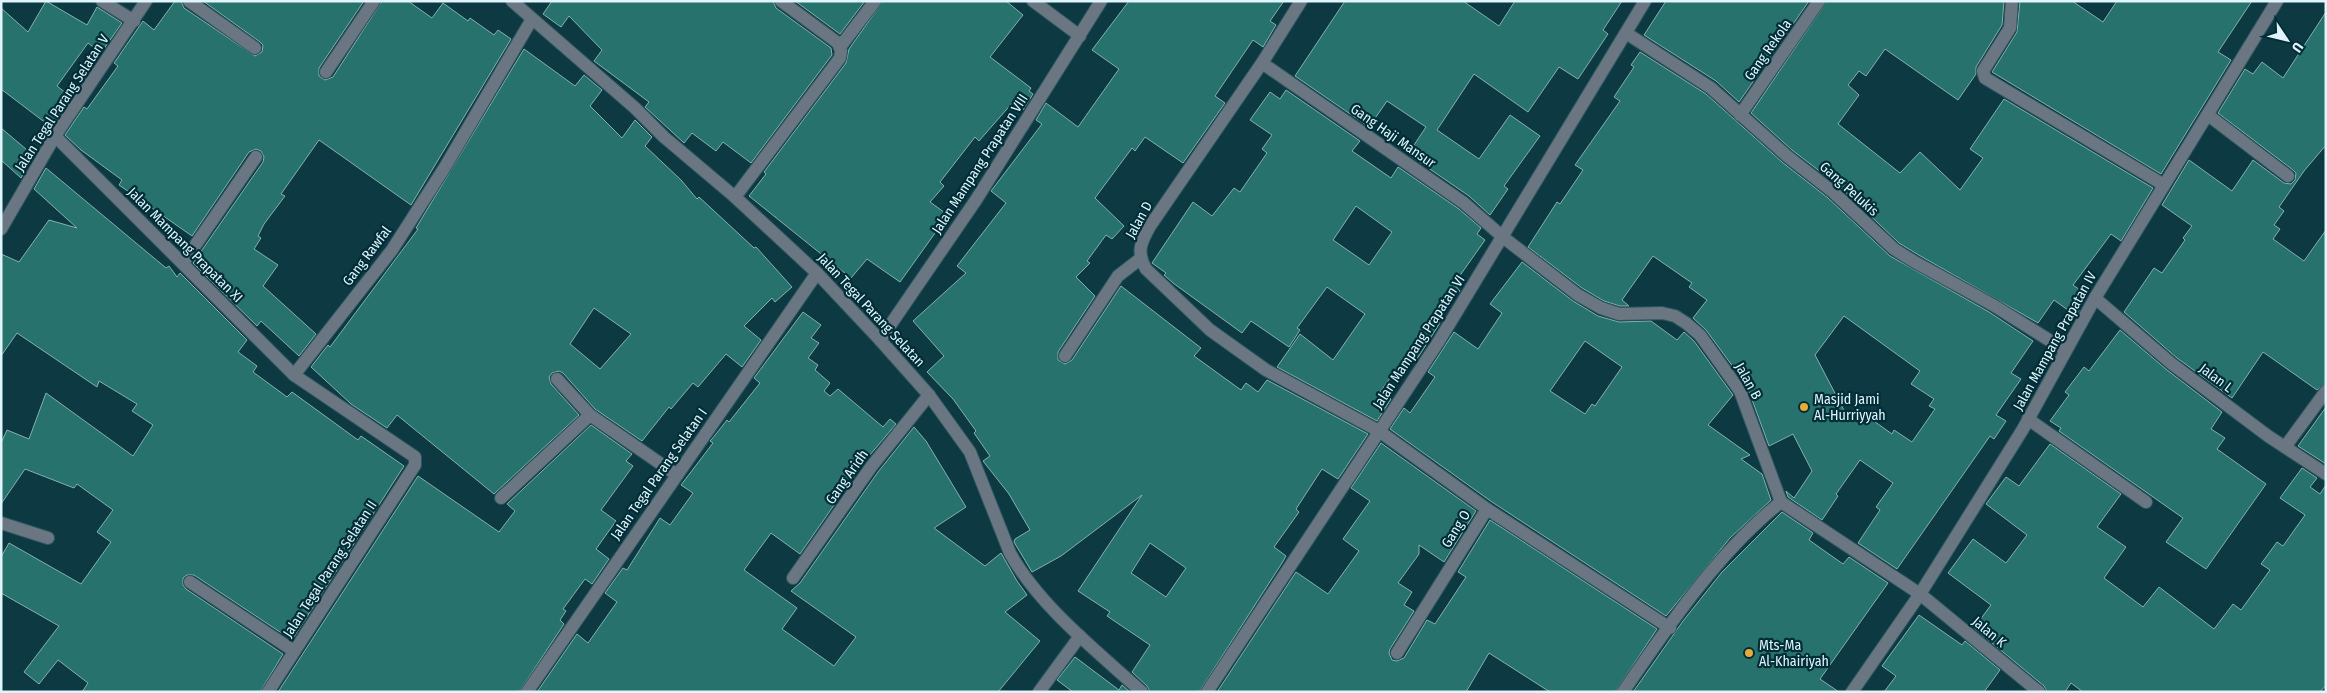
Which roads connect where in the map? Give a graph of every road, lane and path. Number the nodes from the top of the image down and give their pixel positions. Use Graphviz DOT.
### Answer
graph roads {
  1 [pos="102,1"];
  2 [pos="146,1"];
  3 [pos="189,1"];
  4 [pos="374,1"];
  5 [pos="512,1"];
  6 [pos="780,1"];
  7 [pos="875,1"];
  8 [pos="1033,1"];
  9 [pos="1101,1"];
  10 [pos="1301,1"];
  11 [pos="1645,1"];
  12 [pos="1819,1"];
  13 [pos="2012,1"];
  14 [pos="2278,1"];
  15 [pos="532,19"];
  16 [pos="134,21"];
  17 [pos="1626,33"];
  18 [pos="1080,36"];
  19 [pos="840,47"];
  20 [pos="255,48"];
  21 [pos="1262,63"];
  22 [pos="326,72"];
  23 [pos="1740,115"];
  24 [pos="2208,115"];
  25 [pos="55,136"];
  26 [pos="256,157"];
  27 [pos="2288,176"];
  28 [pos="2164,185"];
  29 [pos="735,197"];
  30 [pos="1,229"];
  31 [pos="1504,238"];
  32 [pos="1140,259"];
  33 [pos="182,264"];
  34 [pos="818,273"];
  35 [pos="2095,298"];
  36 [pos="880,340"];
  37 [pos="2065,350"];
  38 [pos="1065,356"];
  39 [pos="294,375"];
  40 [pos="557,379"];
  41 [pos="2326,390"];
  42 [pos="929,395"];
  43 [pos="590,415"];
  44 [pos="2028,419"];
  45 [pos="1378,431"];
  46 [pos="2285,447"];
  47 [pos="2326,474"];
  48 [pos="677,475"];
  49 [pos="501,498"];
  50 [pos="1781,502"];
  51 [pos="2146,502"];
  52 [pos="1486,509"];
  53 [pos="1,522"];
  54 [pos="48,538"];
  55 [pos="793,578"];
  56 [pos="190,582"];
  57 [pos="1920,594"];
  58 [pos="1670,628"];
  59 [pos="1080,636"];
  60 [pos="294,651"];
  61 [pos="1397,653"];
  62 [pos="268,692"];
  63 [pos="526,692"];
  64 [pos="1039,692"];
  65 [pos="1142,692"];
  66 [pos="1207,692"];
  67 [pos="1623,692"];
  68 [pos="1852,692"];
  69 [pos="2039,692"];
  1 -- 16 [label="street"];
  2 -- 16 [label="street"];
  3 -- 20 [label="street"];
  4 -- 22 [label="street"];
  5 -- 15 [label="street, Jalan Tegal Parang Selatan"];
  6 -- 19 [label="street"];
  7 -- 19 [label="street"];
  8 -- 18 [label="street"];
  9 -- 18 [label="street, Jalan Mampang Prapatan VIII"];
  10 -- 21 [label="street, Jalan D"];
  11 -- 17 [label="street, Jalan Mampang Prapatan VI"];
  12 -- 23 [label="street, Gang Rekola"];
  13 -- 28 [label="street"];
  14 -- 24 [label="street, Jalan Mampang Prapatan IV"];
  15 -- 29 [label="street, Jalan Tegal Parang Selatan"];
  15 -- 39 [label="street, Gang Rawfal"];
  16 -- 25 [label="street, Jalan Tegal Parang Selatan V"];
  17 -- 23 [label="street, Gang Pelukis"];
  17 -- 31 [label="street, Jalan Mampang Prapatan VI"];
  18 -- 36 [label="street, Jalan Mampang Prapatan VIII"];
  19 -- 29 [label="street"];
  21 -- 31 [label="street, Gang Haji Mansur"];
  21 -- 32 [label="street, Jalan D"];
  23 -- 37 [label="street, Gang Pelukis"];
  24 -- 27 [label="street"];
  24 -- 28 [label="street, Jalan Mampang Prapatan IV"];
  25 -- 30 [label="street, Jalan Tegal Parang Selatan V"];
  25 -- 33 [label="street, Jalan Mampang Prapatan XI"];
  26 -- 33 [label="street"];
  28 -- 35 [label="street, Jalan Mampang Prapatan IV"];
  29 -- 34 [label="street, Jalan Tegal Parang Selatan"];
  31 -- 45 [label="street, Jalan Mampang Prapatan VI"];
  31 -- 50 [label="street, Jalan B"];
  32 -- 38 [label="street"];
  32 -- 45 [label="street, Jalan D"];
  33 -- 39 [label="street, Jalan Mampang Prapatan XI"];
  34 -- 36 [label="street, Jalan Tegal Parang Selatan"];
  34 -- 48 [label="street, Jalan Tegal Parang Selatan I"];
  35 -- 37 [label="street, Jalan Mampang Prapatan IV"];
  35 -- 46 [label="street, Jalan L"];
  36 -- 42 [label="street, Jalan Tegal Parang Selatan"];
  37 -- 44 [label="street, Jalan Mampang Prapatan IV"];
  39 -- 60 [label="street, Jalan Tegal Parang Selatan II"];
  40 -- 43 [label="street"];
  41 -- 46 [label="street"];
  42 -- 55 [label="street, Gang Aridh"];
  42 -- 59 [label="street, Jalan Tegal Parang Selatan"];
  43 -- 48 [label="street"];
  43 -- 49 [label="street"];
  44 -- 51 [label="street"];
  44 -- 57 [label="street, Jalan Mampang Prapatan IV"];
  45 -- 52 [label="street, Gang O"];
  45 -- 66 [label="street, Jalan Mampang Prapatan VI"];
  46 -- 47 [label="street, Jalan L"];
  48 -- 63 [label="street, Jalan Tegal Parang Selatan I"];
  50 -- 57 [label="street"];
  50 -- 58 [label="street"];
  52 -- 58 [label="street"];
  52 -- 61 [label="street, Gang O"];
  53 -- 54 [label="street"];
  56 -- 60 [label="street"];
  57 -- 68 [label="street, Jalan Mampang Prapatan IV"];
  57 -- 69 [label="street, Jalan K"];
  58 -- 67 [label="street"];
  59 -- 64 [label="street"];
  59 -- 65 [label="street, Jalan Tegal Parang Selatan"];
  60 -- 62 [label="street, Jalan Tegal Parang Selatan II"];
}
